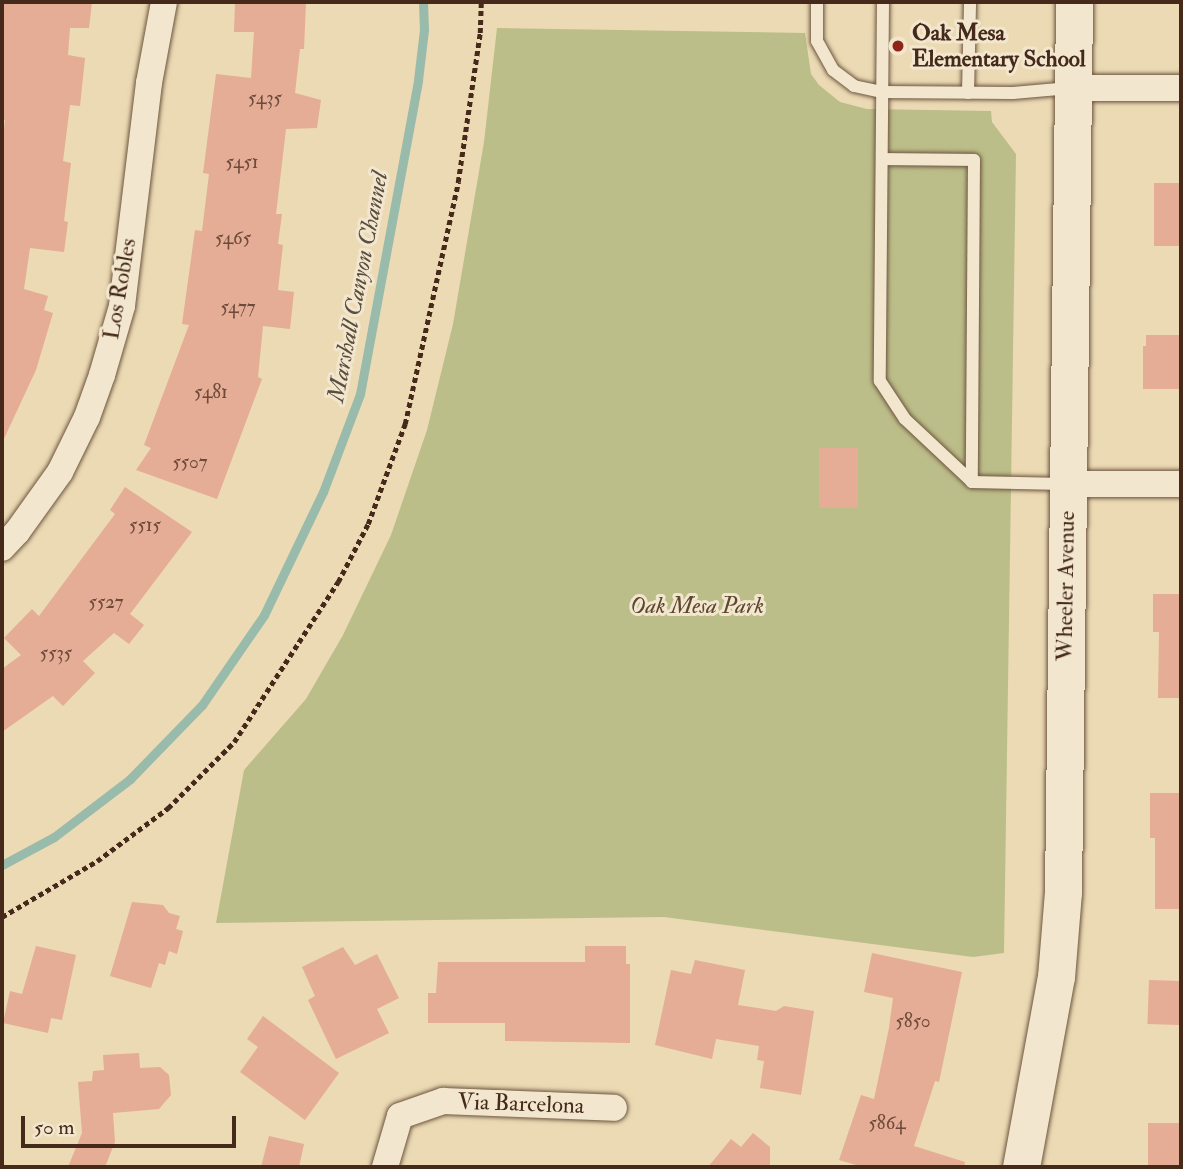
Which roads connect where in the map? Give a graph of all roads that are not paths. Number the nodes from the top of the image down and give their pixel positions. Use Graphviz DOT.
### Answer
graph roads {
  1 [pos="164,2"];
  2 [pos="817,2"];
  3 [pos="883,2"];
  4 [pos="970,2"];
  5 [pos="1074,2"];
  6 [pos="1074,88"];
  7 [pos="1181,88"];
  8 [pos="881,92"];
  9 [pos="968,93"];
  10 [pos="884,159"];
  11 [pos="972,482"];
  12 [pos="1067,484"];
  13 [pos="1181,484"];
  14 [pos="2,548"];
  15 [pos="614,1108"];
  16 [pos="385,1167"];
  17 [pos="1021,1167"];
  1 -- 14 [label="street, Los Robles"];
  2 -- 8 [label="lane"];
  3 -- 8 [label="lane"];
  4 -- 9 [label="lane"];
  5 -- 6 [label="main road, Wheeler Avenue"];
  6 -- 7 [label="street"];
  6 -- 9 [label="lane"];
  6 -- 12 [label="main road, Wheeler Avenue"];
  8 -- 9 [label="lane"];
  8 -- 10 [label="lane"];
  10 -- 11 [label="lane"];
  10 -- 11 [label="lane"];
  11 -- 12 [label="lane"];
  12 -- 13 [label="street"];
  12 -- 17 [label="main road, Wheeler Avenue"];
  15 -- 16 [label="street, Via Barcelona"];
}
